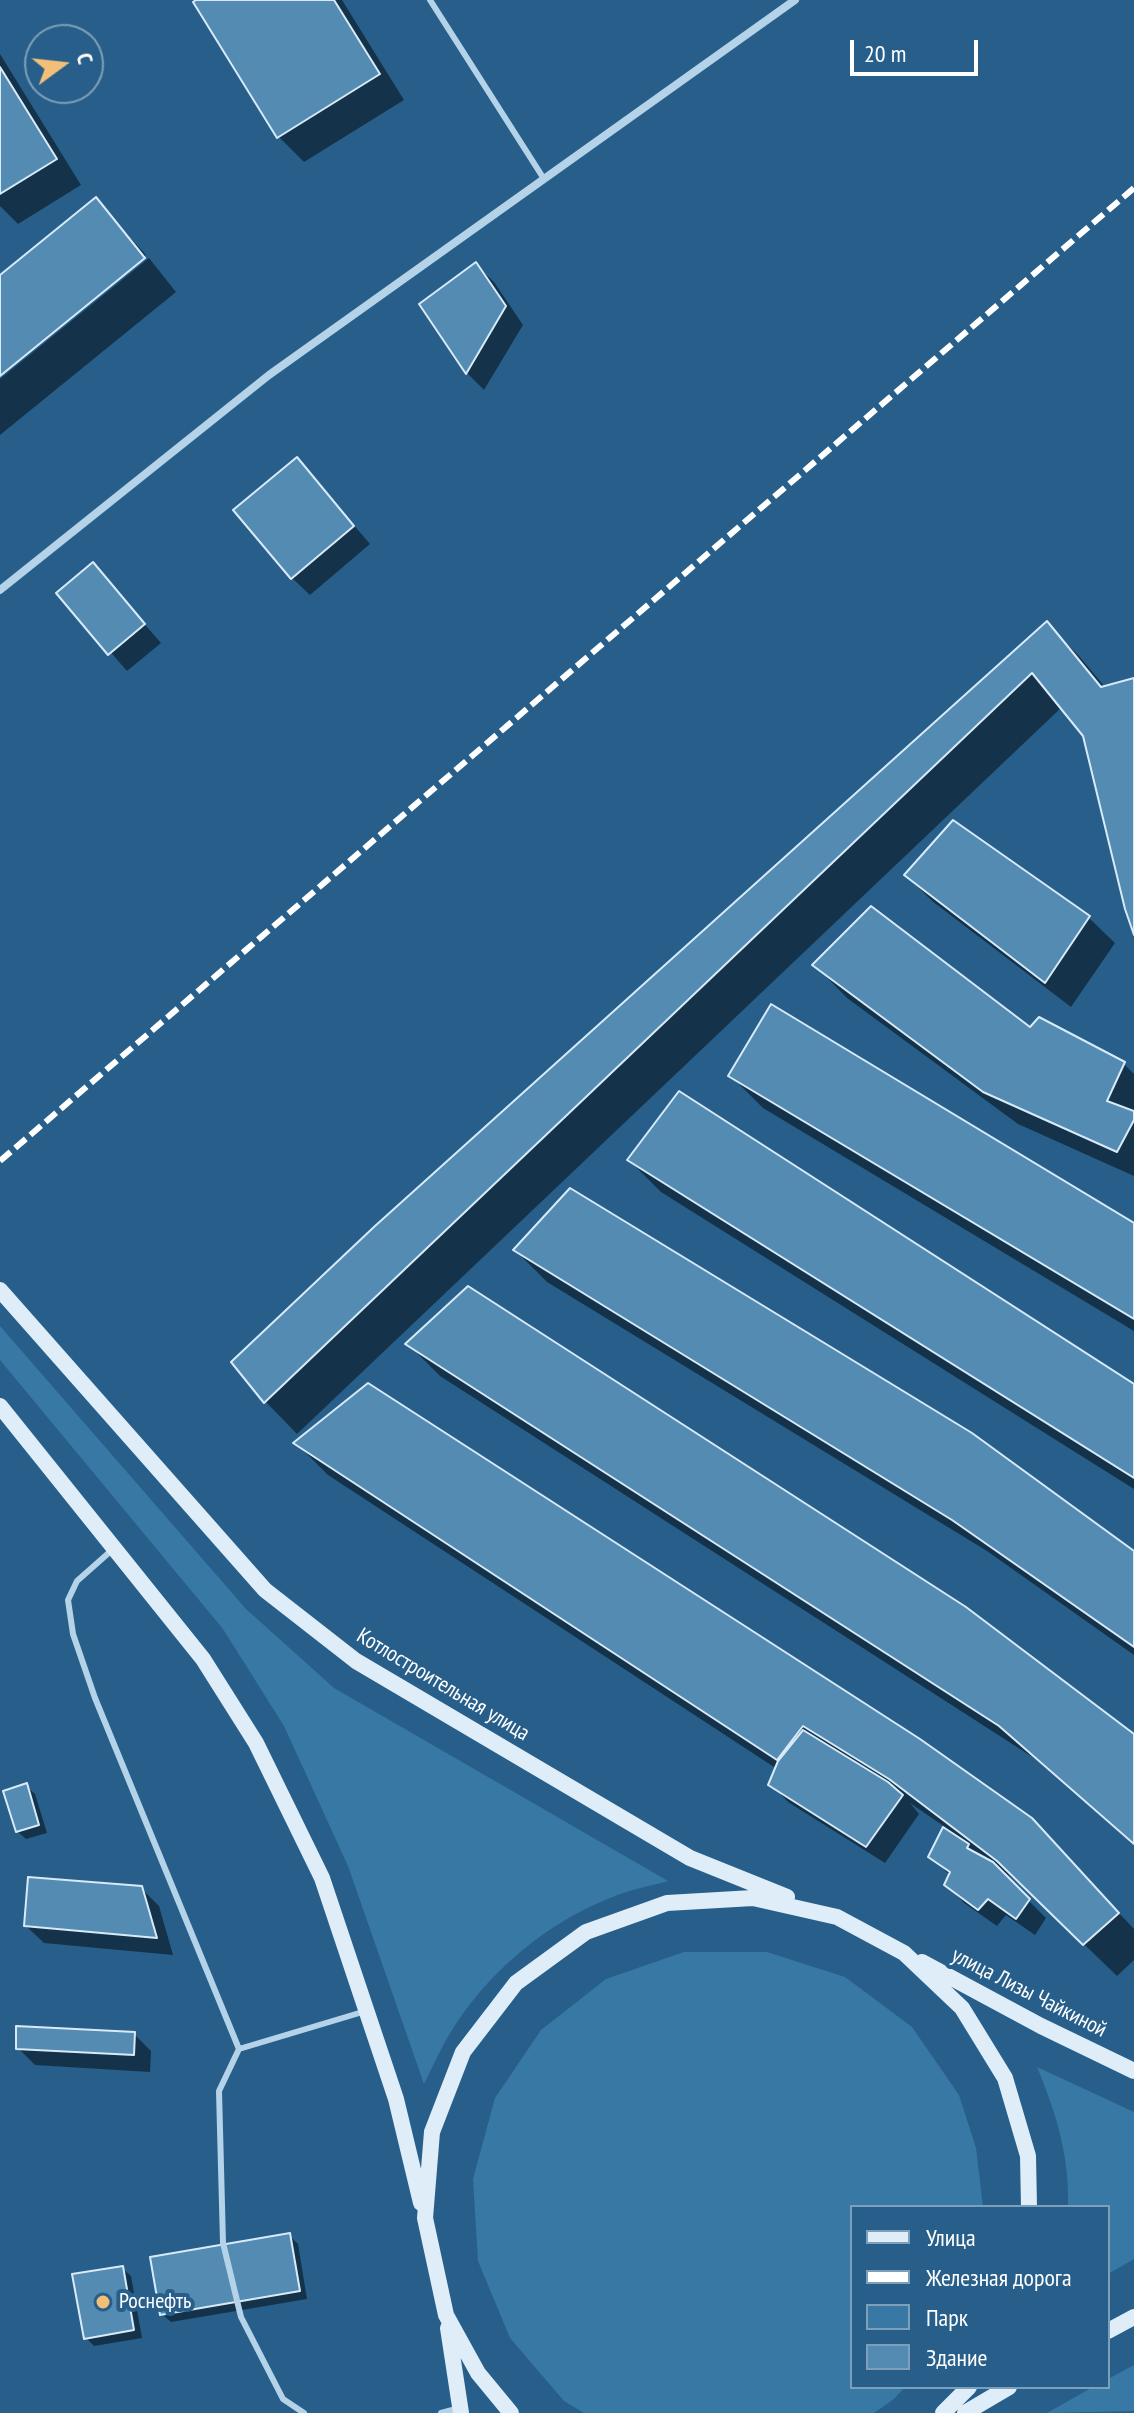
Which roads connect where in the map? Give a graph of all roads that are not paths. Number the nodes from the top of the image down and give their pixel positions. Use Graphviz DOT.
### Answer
graph roads {
  1 [pos="430,0"];
  2 [pos="795,0"];
  3 [pos="544,179"];
  4 [pos="0,590"];
  5 [pos="0,1290"];
  6 [pos="0,1406"];
  7 [pos="115,1547"];
  8 [pos="837,1917"];
  9 [pos="904,1953"];
  10 [pos="366,2011"];
  11 [pos="239,2049"];
  12 [pos="1134,2071"];
  13 [pos="1029,2205"];
  14 [pos="425,2218"];
  15 [pos="446,2315"];
  16 [pos="1134,2317"];
  17 [pos="1110,2330"];
  18 [pos="967,2389"];
  19 [pos="1006,2389"];
  20 [pos="461,2410"];
  21 [pos="304,2413"];
  22 [pos="441,2413"];
  23 [pos="511,2413"];
  24 [pos="943,2413"];
  25 [pos="965,2413"];
  1 -- 3 [label="lane"];
  2 -- 3 [label="street"];
  3 -- 4 [label="street"];
  5 -- 8 [label="main road, Котлостроительная улица"];
  6 -- 7 [label="main road"];
  7 -- 10 [label="main road"];
  7 -- 11 [label="lane"];
  8 -- 9 [label="main road, улица Лизы Чайкиной"];
  8 -- 14 [label="main road"];
  9 -- 12 [label="main road, улица Лизы Чайкиной"];
  9 -- 13 [label="main road"];
  10 -- 11 [label="lane"];
  10 -- 14 [label="main road"];
  11 -- 21 [label="lane"];
  14 -- 15 [label="main road"];
  15 -- 20 [label="main road"];
  15 -- 23 [label="main road"];
  16 -- 17 [label="main road"];
  18 -- 24 [label="main road"];
  19 -- 25 [label="main road"];
  20 -- 22 [label="lane"];
}
